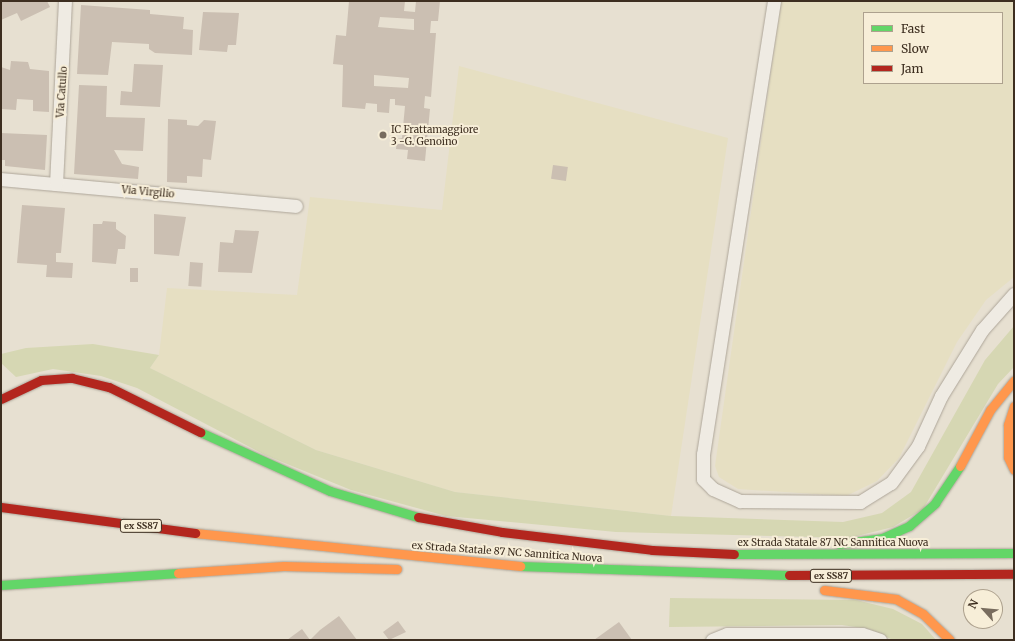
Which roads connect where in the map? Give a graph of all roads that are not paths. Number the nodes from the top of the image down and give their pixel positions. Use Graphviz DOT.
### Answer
graph roads {
  1 [pos="65,1"];
  2 [pos="774,1"];
  3 [pos="1,179"];
  4 [pos="56,184"];
  5 [pos="296,206"];
  6 [pos="1014,294"];
  7 [pos="1014,380"];
  8 [pos="1,399"];
  9 [pos="1014,406"];
  10 [pos="1014,470"];
  11 [pos="1,506"];
  12 [pos="1014,553"];
  13 [pos="764,555"];
  14 [pos="539,568"];
  15 [pos="407,569"];
  16 [pos="451,570"];
  17 [pos="648,573"];
  18 [pos="1014,574"];
  19 [pos="716,584"];
  20 [pos="1,585"];
  21 [pos="810,589"];
  22 [pos="712,640"];
  23 [pos="880,640"];
  24 [pos="950,640"];
  1 -- 4 [label="street, Via Catullo"];
  2 -- 6 [label="street"];
  3 -- 4 [label="street, Via Virgilio"];
  4 -- 5 [label="street, Via Virgilio"];
  7 -- 13 [label="highway"];
  8 -- 13 [label="highway, ex Strada Statale 87 NC Sannitica Nuova / ex SS87"];
  9 -- 10 [label="highway"];
  11 -- 14 [label="highway, ex Strada Statale 87 NC Sannitica Nuova / ex SS87"];
  12 -- 13 [label="highway, ex Strada Statale 87 NC Sannitica Nuova / ex SS87"];
  14 -- 16 [label="highway"];
  14 -- 17 [label="highway, ex Strada Statale 87 NC Sannitica Nuova / ex SS87"];
  15 -- 20 [label="highway"];
  17 -- 18 [label="highway, ex Strada Statale 87 NC Sannitica Nuova / ex SS87"];
  17 -- 19 [label="highway"];
  21 -- 24 [label="highway"];
  22 -- 23 [label="street"];
}
